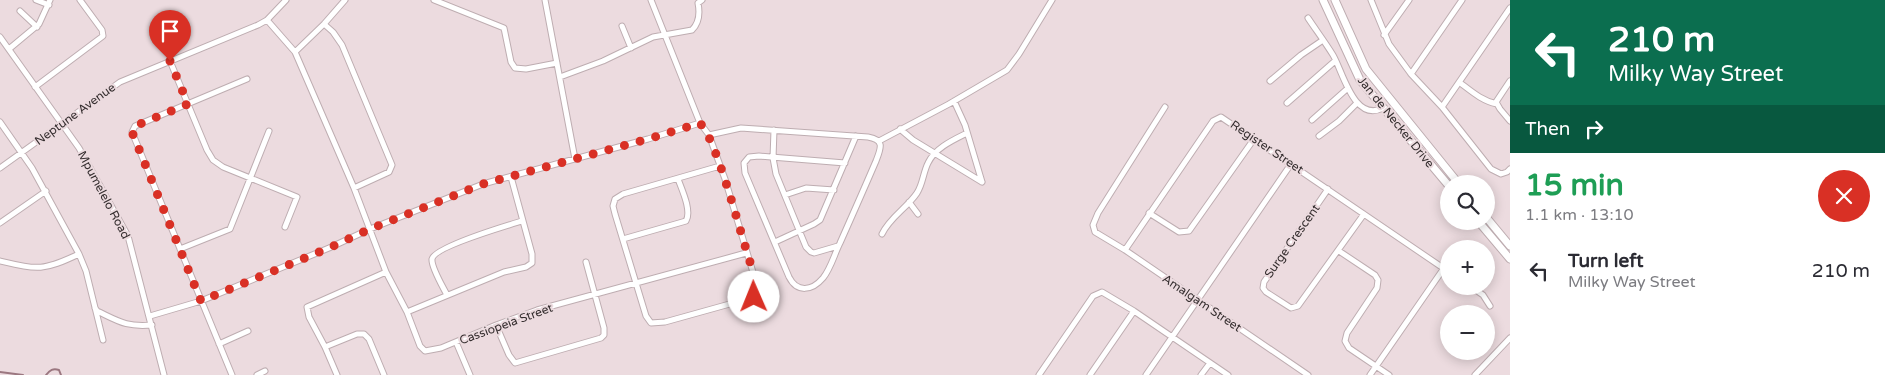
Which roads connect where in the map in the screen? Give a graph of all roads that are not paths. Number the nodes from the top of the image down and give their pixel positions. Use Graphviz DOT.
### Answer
graph roads {
  1 [pos="36,0"];
  2 [pos="80,0"];
  3 [pos="286,0"];
  4 [pos="344,0"];
  5 [pos="434,0"];
  6 [pos="545,0"];
  7 [pos="651,0"];
  8 [pos="702,0"];
  9 [pos="1052,0"];
  10 [pos="1322,0"];
  11 [pos="1335,0"];
  12 [pos="1371,0"];
  13 [pos="1409,0"];
  14 [pos="1462,0"];
  15 [pos="49,2"];
  16 [pos="1510,8"];
  17 [pos="20,11"];
  18 [pos="1308,18"];
  19 [pos="267,20"];
  20 [pos="324,24"];
  21 [pos="622,26"];
  22 [pos="36,27"];
  23 [pos="1384,35"];
  24 [pos="666,36"];
  25 [pos="0,37"];
  26 [pos="1323,40"];
  27 [pos="631,48"];
  28 [pos="9,49"];
  29 [pos="295,52"];
  30 [pos="170,61"];
  31 [pos="1336,61"];
  32 [pos="557,63"];
  33 [pos="1411,74"];
  34 [pos="560,76"];
  35 [pos="247,79"];
  36 [pos="1270,81"];
  37 [pos="1510,81"];
  38 [pos="1460,82"];
  39 [pos="35,87"];
  40 [pos="1348,88"];
  41 [pos="954,101"];
  42 [pos="1287,103"];
  43 [pos="1357,103"];
  44 [pos="188,104"];
  45 [pos="1496,104"];
  46 [pos="1165,107"];
  47 [pos="1442,107"];
  48 [pos="1383,108"];
  49 [pos="1312,120"];
  50 [pos="1510,121"];
  51 [pos="0,122"];
  52 [pos="700,123"];
  53 [pos="62,124"];
  54 [pos="900,129"];
  55 [pos="774,130"];
  56 [pos="269,131"];
  57 [pos="967,133"];
  58 [pos="709,135"];
  59 [pos="856,136"];
  60 [pos="1319,136"];
  61 [pos="1254,138"];
  62 [pos="879,141"];
  63 [pos="22,152"];
  64 [pos="935,153"];
  65 [pos="773,158"];
  66 [pos="575,159"];
  67 [pos="845,163"];
  68 [pos="1290,164"];
  69 [pos="720,166"];
  70 [pos="0,168"];
  71 [pos="1510,169"];
  72 [pos="1440,175"];
  73 [pos="1452,175"];
  74 [pos="511,177"];
  75 [pos="249,178"];
  76 [pos="678,179"];
  77 [pos="354,188"];
  78 [pos="1328,189"];
  79 [pos="834,190"];
  80 [pos="46,191"];
  81 [pos="785,195"];
  82 [pos="909,202"];
  83 [pos="1149,213"];
  84 [pos="918,214"];
  85 [pos="1364,214"];
  86 [pos="522,221"];
  87 [pos="0,223"];
  88 [pos="285,227"];
  89 [pos="1495,228"];
  90 [pos="370,229"];
  91 [pos="1486,230"];
  92 [pos="799,231"];
  93 [pos="882,234"];
  94 [pos="623,239"];
  95 [pos="775,242"];
  96 [pos="838,246"];
  97 [pos="1510,246"];
  98 [pos="180,249"];
  99 [pos="1125,250"];
  100 [pos="1339,251"];
  101 [pos="746,253"];
  102 [pos="79,254"];
  103 [pos="1510,259"];
  104 [pos="0,261"];
  105 [pos="586,262"];
  106 [pos="1440,266"];
  107 [pos="386,272"];
  108 [pos="1440,278"];
  109 [pos="637,282"];
  110 [pos="595,294"];
  111 [pos="447,295"];
  112 [pos="1198,299"];
  113 [pos="201,301"];
  114 [pos="95,308"];
  115 [pos="1134,311"];
  116 [pos="406,312"];
  117 [pos="150,316"];
  118 [pos="496,324"];
  119 [pos="152,325"];
  120 [pos="248,331"];
  121 [pos="1173,337"];
  122 [pos="1510,338"];
  123 [pos="103,340"];
  124 [pos="456,342"];
  125 [pos="219,344"];
  126 [pos="325,347"];
  127 [pos="1210,363"];
  128 [pos="1376,366"];
  129 [pos="265,371"];
  130 [pos="164,375"];
  131 [pos="232,375"];
  132 [pos="256,375"];
  133 [pos="337,375"];
  134 [pos="384,375"];
  135 [pos="470,375"];
  136 [pos="1039,375"];
  137 [pos="1090,375"];
  138 [pos="1146,375"];
  139 [pos="1201,375"];
  140 [pos="1228,375"];
  141 [pos="1308,375"];
  142 [pos="1370,375"];
  143 [pos="1389,375"];
  144 [pos="1475,375"];
  1 -- 15 [label="street"];
  2 -- 39 [label="street"];
  3 -- 19 [label="street, Neptune Avenue"];
  4 -- 20 [label="street"];
  5 -- 32 [label="street"];
  6 -- 32 [label="street"];
  7 -- 24 [label="street"];
  8 -- 24 [label="street"];
  9 -- 41 [label="street"];
  10 -- 48 [label="main road, Jan de Necker Drive"];
  11 -- 73 [label="main road, Jan de Necker Drive"];
  12 -- 23 [label="street"];
  13 -- 23 [label="street"];
  14 -- 33 [label="street"];
  15 -- 22 [label="street"];
  16 -- 38 [label="street"];
  17 -- 22 [label="street"];
  18 -- 26 [label="street"];
  19 -- 29 [label="street, Cassiopeia Street"];
  19 -- 30 [label="street, Neptune Avenue"];
  20 -- 29 [label="street"];
  20 -- 77 [label="street"];
  21 -- 27 [label="street"];
  22 -- 28 [label="street"];
  23 -- 33 [label="street"];
  24 -- 27 [label="street"];
  24 -- 52 [label="street"];
  25 -- 28 [label="street, Mpumelelo Road"];
  26 -- 31 [label="street"];
  26 -- 36 [label="street"];
  27 -- 34 [label="street"];
  28 -- 39 [label="street, Mpumelelo Road"];
  29 -- 77 [label="street, Cassiopeia Street"];
  30 -- 44 [label="street"];
  30 -- 53 [label="street, Neptune Avenue"];
  31 -- 40 [label="street"];
  31 -- 42 [label="street"];
  32 -- 34 [label="street"];
  33 -- 47 [label="street"];
  34 -- 66 [label="street"];
  35 -- 44 [label="street"];
  37 -- 45 [label="street"];
  38 -- 45 [label="street"];
  38 -- 47 [label="street"];
  39 -- 53 [label="street, Mpumelelo Road"];
  40 -- 43 [label="street"];
  40 -- 49 [label="street"];
  41 -- 54 [label="street"];
  41 -- 57 [label="street"];
  43 -- 48 [label="street"];
  43 -- 60 [label="street"];
  44 -- 75 [label="street"];
  44 -- 98 [label="street"];
  45 -- 50 [label="street"];
  46 -- 99 [label="street, Amalgam Street"];
  47 -- 71 [label="street"];
  48 -- 72 [label="main road, Jan de Necker Drive"];
  51 -- 63 [label="street"];
  52 -- 58 [label="street"];
  52 -- 66 [label="street"];
  53 -- 63 [label="street, Neptune Avenue"];
  53 -- 117 [label="street, Mpumelelo Road"];
  54 -- 62 [label="street"];
  54 -- 64 [label="street"];
  55 -- 58 [label="street"];
  55 -- 59 [label="street"];
  55 -- 65 [label="street"];
  56 -- 75 [label="street"];
  57 -- 64 [label="street"];
  57 -- 64 [label="street"];
  58 -- 69 [label="street"];
  59 -- 62 [label="street"];
  59 -- 67 [label="street"];
  61 -- 68 [label="street, Register Street"];
  61 -- 83 [label="street"];
  61 -- 83 [label="street, Register Street"];
  62 -- 96 [label="street"];
  63 -- 70 [label="street, Neptune Avenue"];
  63 -- 80 [label="street"];
  64 -- 82 [label="street"];
  65 -- 67 [label="street"];
  65 -- 81 [label="street"];
  65 -- 95 [label="street"];
  66 -- 74 [label="street"];
  67 -- 79 [label="street"];
  68 -- 78 [label="street, Register Street"];
  68 -- 112 [label="street"];
  69 -- 76 [label="street"];
  69 -- 101 [label="street"];
  74 -- 86 [label="street"];
  74 -- 90 [label="street"];
  75 -- 88 [label="street"];
  75 -- 98 [label="street"];
  76 -- 94 [label="street"];
  76 -- 94 [label="street"];
  77 -- 90 [label="street, Cassiopeia Street"];
  78 -- 85 [label="street, Register Street"];
  78 -- 100 [label="street, Surge Crescent"];
  79 -- 81 [label="street"];
  79 -- 92 [label="street"];
  80 -- 87 [label="street"];
  80 -- 102 [label="street"];
  81 -- 92 [label="street"];
  82 -- 84 [label="street"];
  82 -- 93 [label="street"];
  83 -- 99 [label="street, Register Street"];
  85 -- 100 [label="street, Surge Crescent"];
  85 -- 106 [label="street, Register Street"];
  86 -- 111 [label="street"];
  86 -- 111 [label="street"];
  89 -- 97 [label="main road"];
  90 -- 107 [label="street, Cassiopeia Street"];
  90 -- 113 [label="street"];
  91 -- 103 [label="main road"];
  92 -- 95 [label="street"];
  92 -- 96 [label="street"];
  94 -- 109 [label="street"];
  95 -- 96 [label="street"];
  98 -- 113 [label="street"];
  99 -- 112 [label="street, Amalgam Street"];
  100 -- 128 [label="street"];
  101 -- 109 [label="street, Cassiopeia Street"];
  101 -- 109 [label="street"];
  102 -- 104 [label="street"];
  102 -- 114 [label="street"];
  105 -- 110 [label="street"];
  107 -- 116 [label="street, Cassiopeia Street"];
  107 -- 126 [label="street"];
  108 -- 128 [label="street"];
  109 -- 110 [label="street, Cassiopeia Street"];
  110 -- 118 [label="street, Cassiopeia Street"];
  110 -- 118 [label="street"];
  111 -- 116 [label="street"];
  112 -- 121 [label="street"];
  112 -- 141 [label="street, Amalgam Street"];
  113 -- 117 [label="street"];
  113 -- 125 [label="street"];
  114 -- 119 [label="street"];
  114 -- 123 [label="street"];
  115 -- 121 [label="street"];
  115 -- 136 [label="street"];
  115 -- 137 [label="street"];
  116 -- 124 [label="street, Cassiopeia Street"];
  117 -- 119 [label="street, Mpumelelo Road"];
  118 -- 124 [label="street, Cassiopeia Street"];
  119 -- 130 [label="street, Mpumelelo Road"];
  120 -- 125 [label="street"];
  121 -- 127 [label="street"];
  121 -- 138 [label="street"];
  122 -- 144 [label="street"];
  124 -- 135 [label="street"];
  125 -- 131 [label="street"];
  126 -- 133 [label="street"];
  126 -- 134 [label="street"];
  127 -- 139 [label="street"];
  127 -- 140 [label="street"];
  128 -- 142 [label="street"];
  128 -- 143 [label="street"];
  129 -- 132 [label="street"];
}
